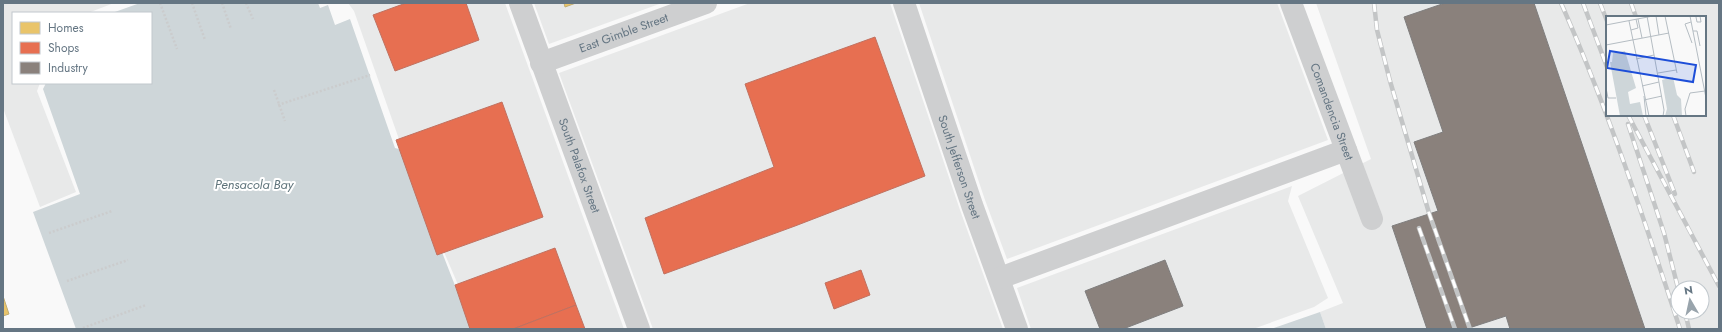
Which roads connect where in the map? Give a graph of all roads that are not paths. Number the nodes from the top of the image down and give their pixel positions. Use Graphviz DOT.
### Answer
graph roads {
  1 [pos="520,3"];
  2 [pos="706,3"];
  3 [pos="904,3"];
  4 [pos="1291,3"];
  5 [pos="541,63"];
  6 [pos="1346,150"];
  7 [pos="1372,219"];
  8 [pos="1000,278"];
  9 [pos="639,329"];
  10 [pos="1017,329"];
  1 -- 5 [label="street, South Palafox Street"];
  2 -- 5 [label="street, East Gimble Street"];
  3 -- 8 [label="street, South Jefferson Street"];
  4 -- 6 [label="street, Comandencia Street"];
  5 -- 9 [label="street, South Palafox Street"];
  6 -- 7 [label="street, Comandencia Street"];
  6 -- 8 [label="street"];
  8 -- 10 [label="street, South Jefferson Street"];
}
